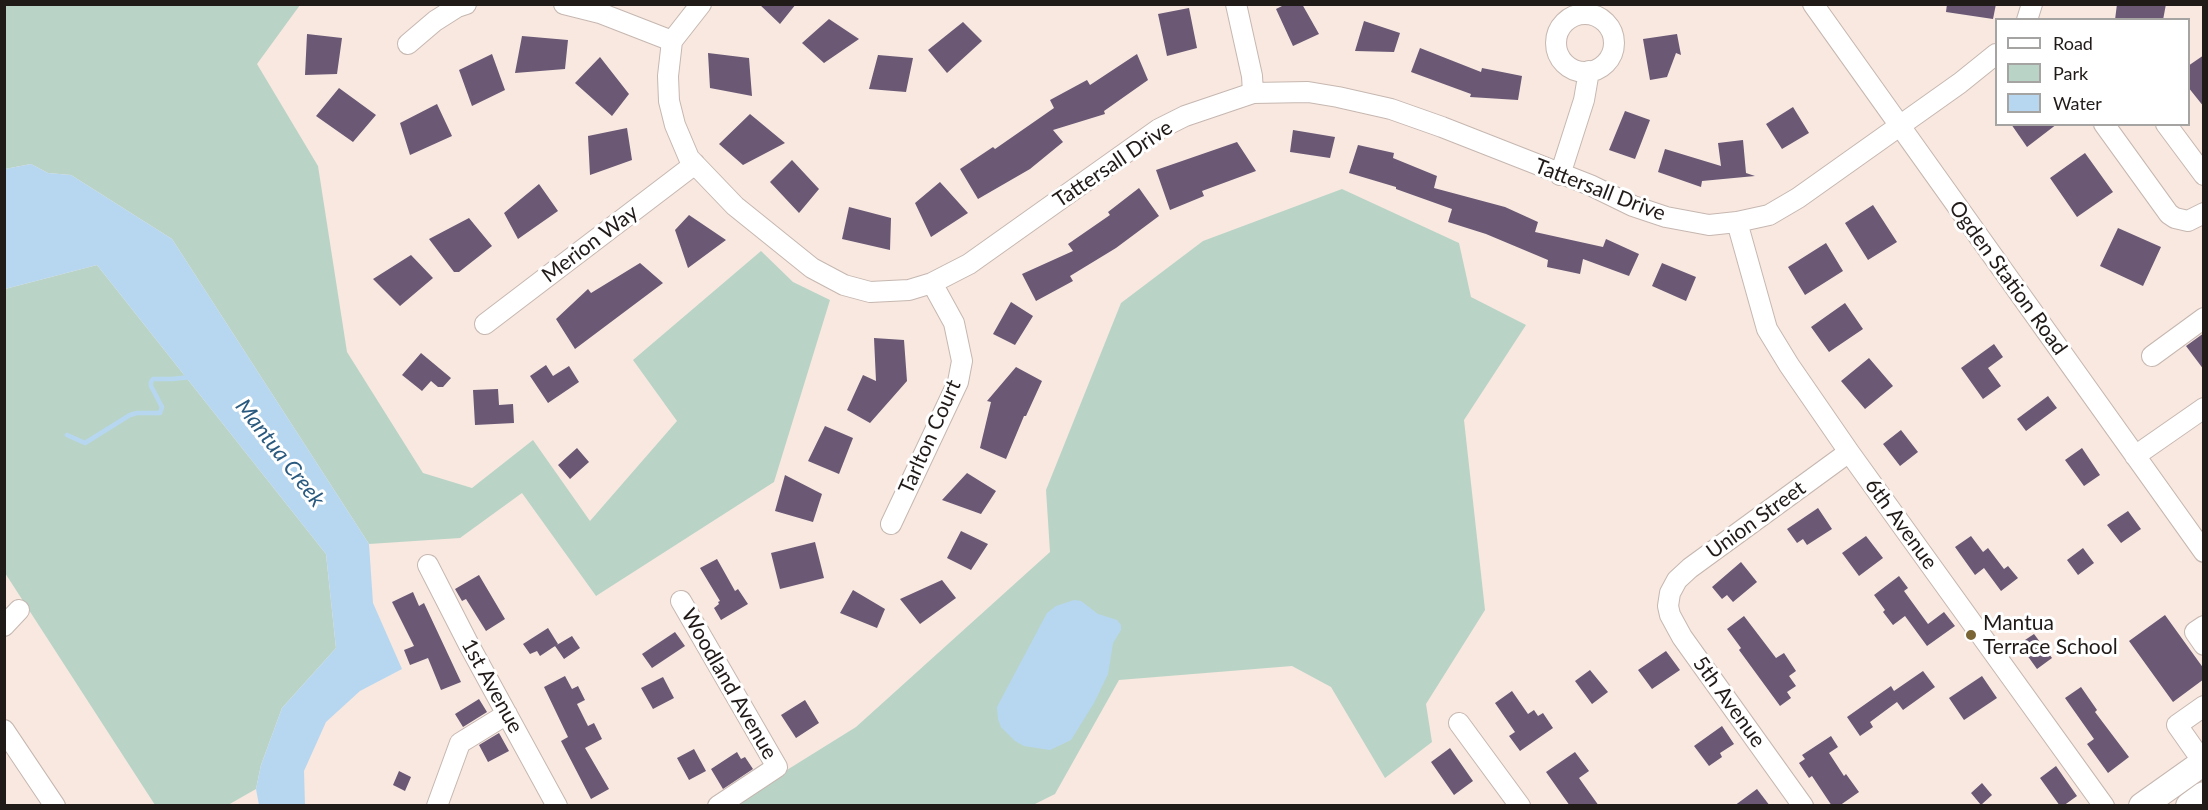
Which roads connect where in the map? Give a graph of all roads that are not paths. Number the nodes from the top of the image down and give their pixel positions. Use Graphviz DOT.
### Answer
graph roads {
  1 [pos="466,4"];
  2 [pos="564,4"];
  3 [pos="701,4"];
  4 [pos="1236,4"];
  5 [pos="1813,4"];
  6 [pos="672,41"];
  7 [pos="408,44"];
  8 [pos="1995,55"];
  9 [pos="1589,71"];
  10 [pos="1253,93"];
  11 [pos="1899,126"];
  12 [pos="2105,126"];
  13 [pos="2167,126"];
  14 [pos="695,164"];
  15 [pos="1560,175"];
  16 [pos="2204,175"];
  17 [pos="2204,213"];
  18 [pos="1737,222"];
  19 [pos="932,283"];
  20 [pos="2204,318"];
  21 [pos="485,324"];
  22 [pos="2152,356"];
  23 [pos="2204,408"];
  24 [pos="1849,452"];
  25 [pos="2135,456"];
  26 [pos="891,524"];
  27 [pos="2204,552"];
  28 [pos="428,565"];
  29 [pos="1670,593"];
  30 [pos="681,601"];
  31 [pos="19,610"];
  32 [pos="4,626"];
  33 [pos="2204,626"];
  34 [pos="2204,645"];
  35 [pos="2204,705"];
  36 [pos="507,714"];
  37 [pos="1459,723"];
  38 [pos="4,730"];
  39 [pos="2204,762"];
  40 [pos="2204,795"];
  41 [pos="55,806"];
  42 [pos="437,806"];
  43 [pos="557,806"];
  44 [pos="718,806"];
  45 [pos="1520,806"];
  46 [pos="1803,806"];
  47 [pos="2104,806"];
  48 [pos="2142,806"];
  49 [pos="2189,806"];
  1 -- 7 [label="street"];
  2 -- 6 [label="street"];
  3 -- 6 [label="street"];
  4 -- 10 [label="street"];
  5 -- 11 [label="street, Ogden Station Road"];
  6 -- 14 [label="street, Tattersall Drive"];
  8 -- 11 [label="street, Tattersall Drive"];
  9 -- 15 [label="street"];
  10 -- 15 [label="street, Tattersall Drive"];
  10 -- 19 [label="street, Tattersall Drive"];
  11 -- 18 [label="street, Tattersall Drive"];
  11 -- 25 [label="street, Ogden Station Road"];
  12 -- 17 [label="street"];
  13 -- 16 [label="street"];
  14 -- 19 [label="street, Tattersall Drive"];
  14 -- 21 [label="street, Merion Way"];
  15 -- 18 [label="street, Tattersall Drive"];
  18 -- 24 [label="street, 6th Avenue"];
  19 -- 26 [label="street, Tarlton Court"];
  20 -- 22 [label="street"];
  23 -- 25 [label="street"];
  24 -- 29 [label="street, Union Street"];
  24 -- 47 [label="street, 6th Avenue"];
  25 -- 27 [label="street, Ogden Station Road"];
  28 -- 36 [label="street, 1st Avenue"];
  29 -- 46 [label="street, 5th Avenue"];
  30 -- 44 [label="street, Woodland Avenue"];
  31 -- 32 [label="street"];
  33 -- 34 [label="street"];
  35 -- 39 [label="street"];
  36 -- 42 [label="street"];
  36 -- 43 [label="street, 1st Avenue"];
  37 -- 45 [label="street"];
  38 -- 41 [label="street"];
  39 -- 48 [label="main road"];
  40 -- 49 [label="main road"];
}
